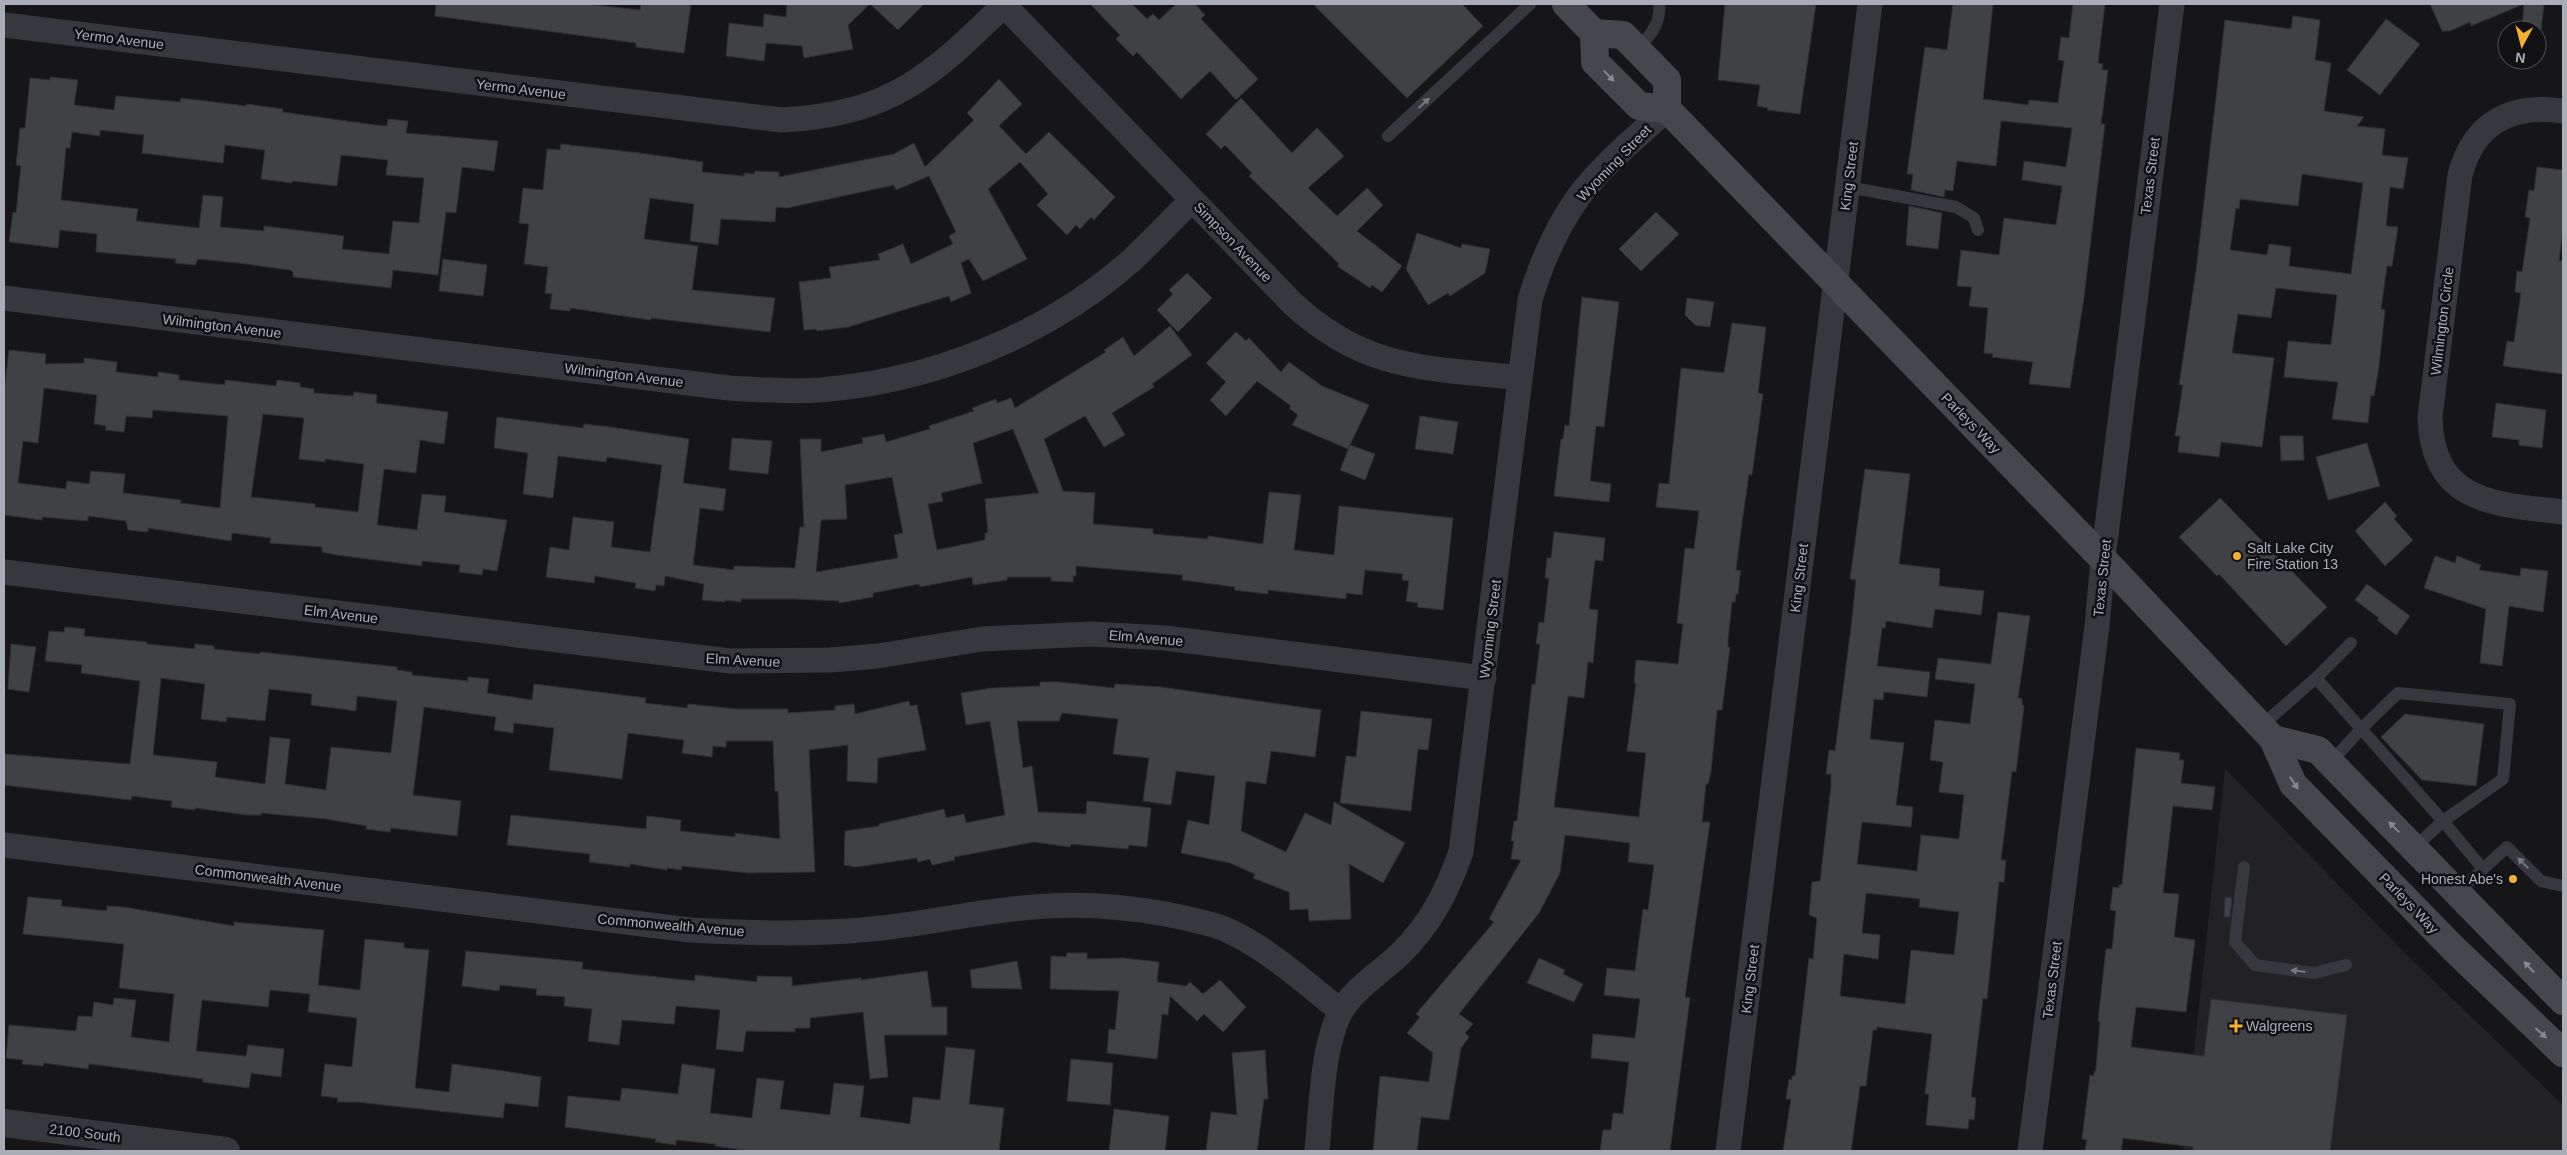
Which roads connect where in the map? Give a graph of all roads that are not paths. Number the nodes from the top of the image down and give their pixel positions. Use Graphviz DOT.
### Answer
graph roads {
  1 [pos="1004,4"];
  2 [pos="1530,4"];
  3 [pos="1566,4"];
  4 [pos="1659,4"];
  5 [pos="1870,4"];
  6 [pos="2172,4"];
  7 [pos="4,25"];
  8 [pos="1594,33"];
  9 [pos="1637,49"];
  10 [pos="1667,109"];
  11 [pos="2563,111"];
  12 [pos="1388,136"];
  13 [pos="1848,187"];
  14 [pos="1192,200"];
  15 [pos="1978,230"];
  16 [pos="1836,284"];
  17 [pos="4,298"];
  18 [pos="1520,378"];
  19 [pos="2563,512"];
  20 [pos="2103,559"];
  21 [pos="4,572"];
  22 [pos="2351,643"];
  23 [pos="1484,678"];
  24 [pos="2316,678"];
  25 [pos="2362,728"];
  26 [pos="2267,732"];
  27 [pos="2330,763"];
  28 [pos="2443,821"];
  29 [pos="4,845"];
  30 [pos="2414,848"];
  31 [pos="2244,867"];
  32 [pos="2483,869"];
  33 [pos="2563,886"];
  34 [pos="2458,892"];
  35 [pos="2346,965"];
  36 [pos="2563,1001"];
  37 [pos="1341,1011"];
  38 [pos="2563,1053"];
  39 [pos="4,1123"];
  40 [pos="119,1144"];
  41 [pos="226,1151"];
  42 [pos="1316,1151"];
  43 [pos="1728,1151"];
  44 [pos="2030,1151"];
  1 -- 7 [label="street, Yermo Avenue"];
  1 -- 14 [label="street, Simpson Avenue"];
  12 -- 2 [label="lane, one-way"];
  3 -- 8 [label="main road"];
  4 -- 9 [label="lane"];
  5 -- 13 [label="street, King Street"];
  6 -- 20 [label="street, Texas Street"];
  8 -- 9 [label="main road"];
  8 -- 10 [label="main road, one-way"];
  9 -- 10 [label="main road"];
  10 -- 16 [label="main road, Parleys Way"];
  10 -- 18 [label="street, Wyoming Street"];
  11 -- 19 [label="street, Wilmington Circle"];
  13 -- 15 [label="lane"];
  13 -- 16 [label="street, King Street"];
  14 -- 17 [label="street, Wilmington Avenue"];
  14 -- 18 [label="street, Simpson Avenue"];
  16 -- 20 [label="main road, Parleys Way"];
  16 -- 43 [label="street, King Street"];
  18 -- 23 [label="street, Wyoming Street"];
  20 -- 26 [label="main road, Parleys Way"];
  20 -- 44 [label="street, Texas Street"];
  21 -- 23 [label="street, Elm Avenue"];
  22 -- 24 [label="lane"];
  23 -- 37 [label="street, Wyoming Street"];
  24 -- 25 [label="lane"];
  24 -- 26 [label="lane"];
  25 -- 27 [label="lane"];
  25 -- 28 [label="lane"];
  25 -- 28 [label="lane"];
  26 -- 27 [label="main road"];
  26 -- 38 [label="main road, Parleys Way, one-way"];
  30 -- 27 [label="main road, one-way"];
  28 -- 30 [label="lane"];
  28 -- 32 [label="lane"];
  29 -- 37 [label="street, Commonwealth Avenue"];
  30 -- 34 [label="main road"];
  35 -- 31 [label="lane, one-way"];
  33 -- 32 [label="lane, one-way"];
  32 -- 34 [label="lane"];
  36 -- 34 [label="main road, one-way"];
  37 -- 42 [label="street, Wyoming Street"];
  39 -- 40 [label="street, 2100 South"];
  40 -- 41 [label="street, 2100 South"];
}
